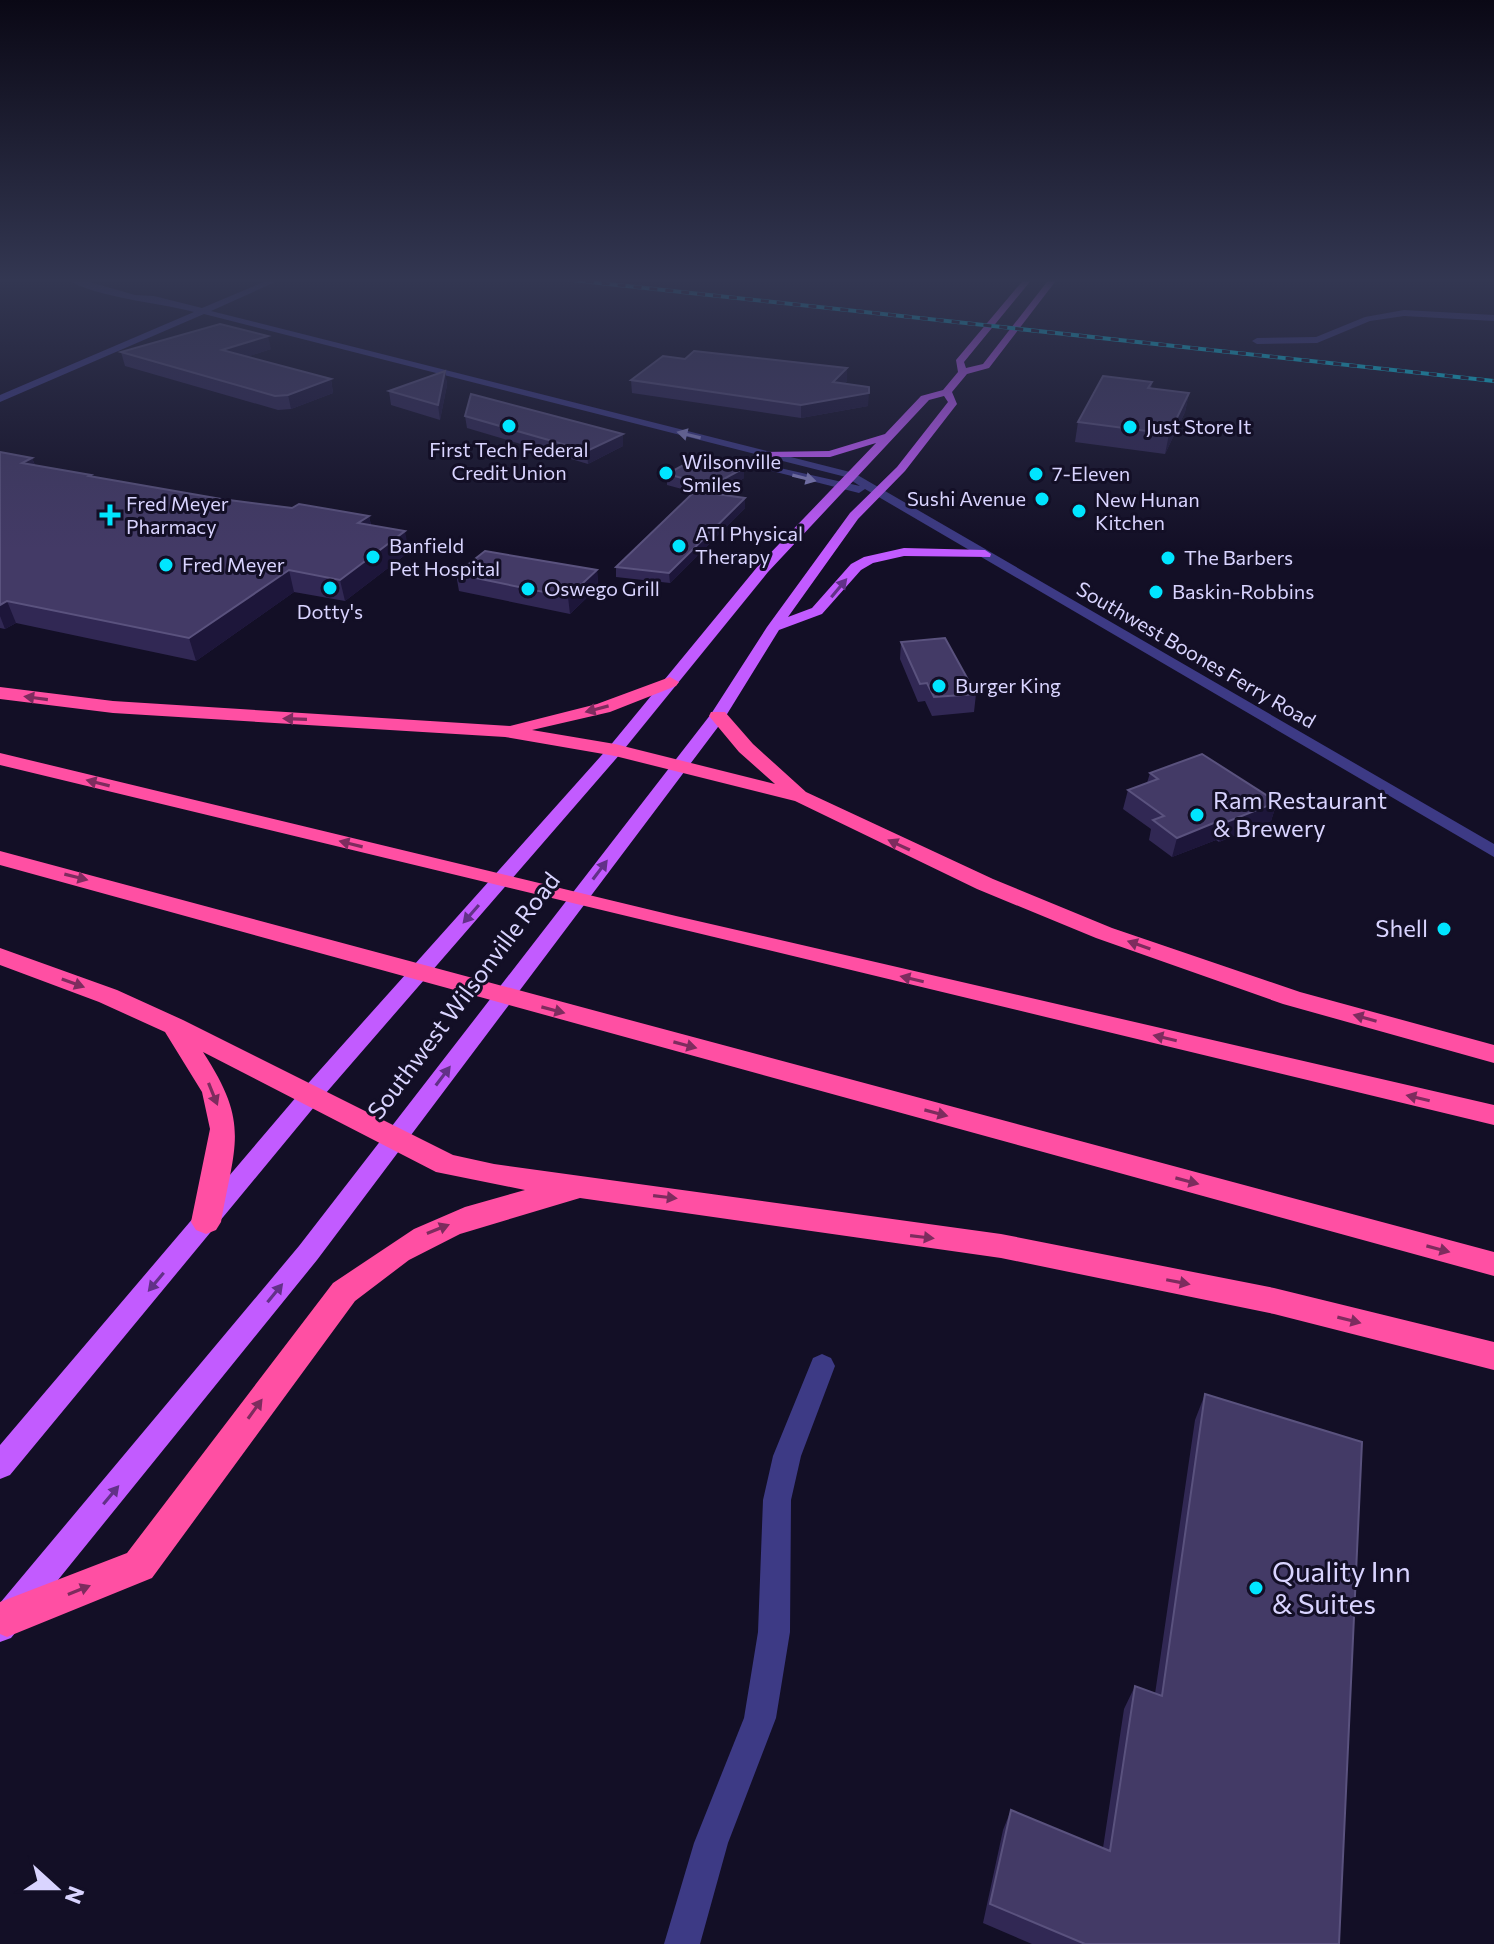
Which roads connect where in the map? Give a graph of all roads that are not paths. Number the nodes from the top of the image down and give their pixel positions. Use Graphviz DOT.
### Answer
graph roads {
  1 [pos="70,369"];
  2 [pos="395,369"];
  3 [pos="427,369"];
  4 [pos="962,369"];
  5 [pos="976,369"];
  6 [pos="963,372"];
  7 [pos="945,392"];
  8 [pos="0,399"];
  9 [pos="513,403"];
  10 [pos="565,417"];
  11 [pos="890,434"];
  12 [pos="765,454"];
  13 [pos="726,458"];
  14 [pos="755,465"];
  15 [pos="850,475"];
  16 [pos="838,487"];
  17 [pos="879,492"];
  18 [pos="985,554"];
  19 [pos="774,627"];
  20 [pos="670,682"];
  21 [pos="0,693"];
  22 [pos="718,716"];
  23 [pos="505,731"];
  24 [pos="615,750"];
  25 [pos="0,759"];
  26 [pos="678,768"];
  27 [pos="802,797"];
  28 [pos="1494,852"];
  29 [pos="0,858"];
  30 [pos="0,956"];
  31 [pos="174,1026"];
  32 [pos="1494,1054"];
  33 [pos="311,1095"];
  34 [pos="1494,1115"];
  35 [pos="395,1138"];
  36 [pos="587,1187"];
  37 [pos="206,1222"];
  38 [pos="1494,1264"];
  39 [pos="1494,1356"];
  40 [pos="822,1366"];
  41 [pos="0,1466"];
  42 [pos="3,1623"];
  43 [pos="682,1944"];
  1 -- 8 [label="street"];
  2 -- 9 [label="street, Southwest Boones Ferry Road"];
  12 -- 3 [label="street, Southwest Boones Ferry Road, one-way"];
  4 -- 6 [label="main road, Southwest Wilsonville Road"];
  5 -- 6 [label="main road, Southwest Wilsonville Road"];
  6 -- 7 [label="main road, Southwest Wilsonville Road"];
  7 -- 11 [label="main road, Southwest Wilsonville Road"];
  7 -- 17 [label="main road, Southwest Wilsonville Road"];
  10 -- 13 [label="street"];
  11 -- 12 [label="main road"];
  11 -- 15 [label="main road, Southwest Wilsonville Road"];
  12 -- 15 [label="street, Southwest Boones Ferry Road"];
  14 -- 16 [label="street, Southwest Boones Ferry Road, one-way"];
  15 -- 16 [label="main road, Southwest Wilsonville Road"];
  15 -- 17 [label="street, Southwest Boones Ferry Road"];
  16 -- 17 [label="street, Southwest Boones Ferry Road"];
  16 -- 20 [label="main road, Southwest Wilsonville Road"];
  17 -- 18 [label="street, Southwest Boones Ferry Road"];
  17 -- 19 [label="main road, Southwest Wilsonville Road"];
  19 -- 18 [label="main road, one-way"];
  18 -- 28 [label="street, Southwest Boones Ferry Road"];
  19 -- 22 [label="main road, Southwest Wilsonville Road"];
  20 -- 23 [label="highway, one-way"];
  20 -- 24 [label="main road, Southwest Wilsonville Road"];
  23 -- 21 [label="highway, one-way"];
  22 -- 26 [label="main road, Southwest Wilsonville Road"];
  22 -- 27 [label="highway"];
  23 -- 24 [label="highway"];
  24 -- 26 [label="highway"];
  24 -- 33 [label="main road, Southwest Wilsonville Road, one-way"];
  34 -- 25 [label="highway, one-way"];
  26 -- 27 [label="highway"];
  35 -- 26 [label="main road, Southwest Wilsonville Road, one-way"];
  32 -- 27 [label="highway, one-way"];
  29 -- 38 [label="highway, one-way"];
  30 -- 31 [label="highway, one-way"];
  31 -- 33 [label="highway"];
  31 -- 37 [label="highway, one-way"];
  33 -- 35 [label="highway"];
  33 -- 37 [label="main road, Southwest Wilsonville Road"];
  35 -- 36 [label="highway"];
  42 -- 35 [label="main road, Southwest Wilsonville Road, one-way"];
  36 -- 39 [label="highway, one-way"];
  42 -- 36 [label="highway, one-way"];
  37 -- 41 [label="main road, Southwest Wilsonville Road, one-way"];
  40 -- 43 [label="street"];
}
